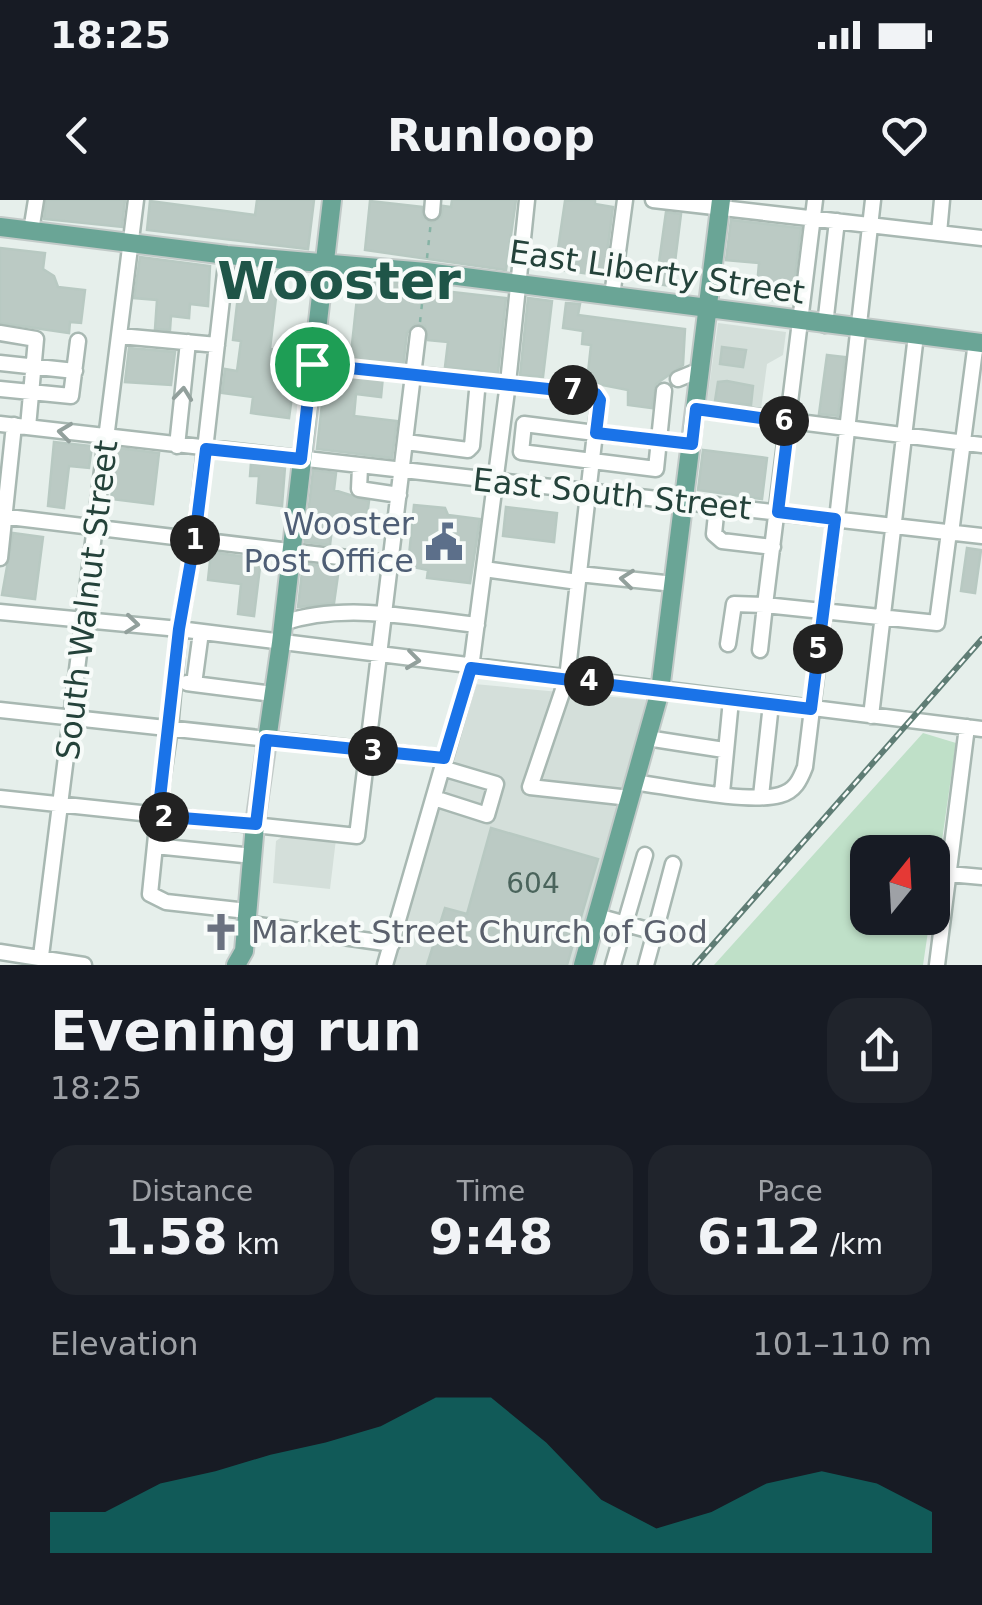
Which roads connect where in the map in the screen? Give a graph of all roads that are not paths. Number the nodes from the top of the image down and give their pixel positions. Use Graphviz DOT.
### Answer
graph roads {
  1 [pos="36,200"];
  2 [pos="136,200"];
  3 [pos="332,200"];
  4 [pos="527,200"];
  5 [pos="625,200"];
  6 [pos="653,200"];
  7 [pos="815,200"];
  8 [pos="874,200"];
  9 [pos="942,200"];
  10 [pos="721,204"];
  11 [pos="781,207"];
  12 [pos="813,218"];
  13 [pos="837,221"];
  14 [pos="871,225"];
  15 [pos="0,227"];
  16 [pos="32,231"];
  17 [pos="939,233"];
  18 [pos="982,238"];
  19 [pos="130,244"];
  20 [pos="226,254"];
  21 [pos="324,261"];
  22 [pos="516,284"];
  23 [pos="612,296"];
  24 [pos="708,306"];
  25 [pos="801,322"];
  26 [pos="825,325"];
  27 [pos="860,329"];
  28 [pos="0,333"];
  29 [pos="418,334"];
  30 [pos="916,335"];
  31 [pos="120,336"];
  32 [pos="78,340"];
  33 [pos="188,342"];
  34 [pos="979,342"];
  35 [pos="217,345"];
  36 [pos="0,363"];
  37 [pos="34,366"];
  38 [pos="700,370"];
  39 [pos="75,371"];
  40 [pos="413,374"];
  41 [pos="678,379"];
  42 [pos="478,380"];
  43 [pos="508,383"];
  44 [pos="0,390"];
  45 [pos="664,392"];
  46 [pos="31,393"];
  47 [pos="696,409"];
  48 [pos="789,422"];
  49 [pos="14,426"];
  50 [pos="846,429"];
  51 [pos="596,433"];
  52 [pos="905,436"];
  53 [pos="108,438"];
  54 [pos="660,440"];
  55 [pos="406,442"];
  56 [pos="963,442"];
  57 [pos="692,444"];
  58 [pos="982,444"];
  59 [pos="177,446"];
  60 [pos="206,449"];
  61 [pos="301,459"];
  62 [pos="592,462"];
  63 [pos="360,466"];
  64 [pos="402,472"];
  65 [pos="495,480"];
  66 [pos="588,490"];
  67 [pos="399,495"];
  68 [pos="685,502"];
  69 [pos="717,505"];
  70 [pos="778,512"];
  71 [pos="2,516"];
  72 [pos="836,519"];
  73 [pos="895,526"];
  74 [pos="95,528"];
  75 [pos="950,532"];
  76 [pos="982,536"];
  77 [pos="195,538"];
  78 [pos="773,547"];
  79 [pos="290,550"];
  80 [pos="0,558"];
  81 [pos="389,563"];
  82 [pos="484,569"];
  83 [pos="579,578"];
  84 [pos="674,584"];
  85 [pos="765,605"];
  86 [pos="0,612"];
  87 [pos="822,612"];
  88 [pos="383,614"];
  89 [pos="85,619"];
  90 [pos="883,619"];
  91 [pos="283,623"];
  92 [pos="477,626"];
  93 [pos="179,629"];
  94 [pos="200,632"];
  95 [pos="281,643"];
  96 [pos="728,644"];
  97 [pos="760,650"];
  98 [pos="378,656"];
  99 [pos="471,668"];
  100 [pos="568,678"];
  101 [pos="174,682"];
  102 [pos="194,684"];
  103 [pos="660,692"];
  104 [pos="273,694"];
  105 [pos="730,700"];
  106 [pos="771,704"];
  107 [pos="811,709"];
  108 [pos="0,710"];
  109 [pos="871,716"];
  110 [pos="73,718"];
  111 [pos="170,728"];
  112 [pos="974,728"];
  113 [pos="647,738"];
  114 [pos="266,740"];
  115 [pos="368,750"];
  116 [pos="724,750"];
  117 [pos="443,763"];
  118 [pos="632,790"];
  119 [pos="722,794"];
  120 [pos="761,796"];
  121 [pos="0,798"];
  122 [pos="434,798"];
  123 [pos="60,805"];
  124 [pos="157,816"];
  125 [pos="256,824"];
  126 [pos="155,846"];
  127 [pos="252,856"];
  128 [pos="645,856"];
  129 [pos="673,864"];
  130 [pos="950,868"];
  131 [pos="950,874"];
  132 [pos="982,877"];
  133 [pos="597,916"];
  134 [pos="246,917"];
  135 [pos="626,924"];
  136 [pos="655,932"];
  137 [pos="941,935"];
  138 [pos="392,944"];
  139 [pos="0,952"];
  140 [pos="41,956"];
  141 [pos="244,960"];
  142 [pos="84,965"];
  143 [pos="385,965"];
  144 [pos="583,965"];
  145 [pos="613,965"];
  146 [pos="646,965"];
  147 [pos="937,965"];
  1 -- 16 [label="street"];
  2 -- 19 [label="street, South Walnut Street"];
  3 -- 21 [label="main road"];
  4 -- 22 [label="street"];
  5 -- 23 [label="street"];
  6 -- 10 [label="street"];
  7 -- 12 [label="street"];
  8 -- 14 [label="street"];
  9 -- 17 [label="street"];
  10 -- 11 [label="street"];
  10 -- 24 [label="main road"];
  11 -- 12 [label="street"];
  12 -- 13 [label="street"];
  12 -- 25 [label="street"];
  13 -- 14 [label="street"];
  13 -- 26 [label="street"];
  14 -- 17 [label="street"];
  14 -- 27 [label="street"];
  15 -- 16 [label="main road, East Liberty Street"];
  16 -- 19 [label="main road, East Liberty Street"];
  17 -- 18 [label="street"];
  19 -- 20 [label="main road, East Liberty Street"];
  19 -- 31 [label="street, South Walnut Street"];
  20 -- 21 [label="main road, East Liberty Street"];
  20 -- 35 [label="street"];
  21 -- 22 [label="main road, East Liberty Street"];
  21 -- 61 [label="main road"];
  22 -- 23 [label="main road, East Liberty Street"];
  22 -- 43 [label="street"];
  23 -- 24 [label="main road, East Liberty Street"];
  24 -- 25 [label="main road, East Liberty Street"];
  24 -- 38 [label="main road"];
  25 -- 26 [label="main road, East Liberty Street"];
  25 -- 48 [label="street"];
  26 -- 27 [label="main road, East Liberty Street"];
  27 -- 30 [label="main road, East Liberty Street"];
  27 -- 50 [label="street"];
  28 -- 37 [label="street"];
  29 -- 40 [label="street"];
  30 -- 34 [label="main road, East Liberty Street"];
  30 -- 52 [label="street"];
  31 -- 33 [label="street"];
  31 -- 53 [label="street, South Walnut Street"];
  32 -- 39 [label="street"];
  33 -- 35 [label="street"];
  59 -- 33 [label="street, one-way"];
  34 -- 56 [label="street"];
  35 -- 60 [label="street"];
  36 -- 37 [label="street"];
  37 -- 39 [label="street"];
  37 -- 46 [label="street"];
  38 -- 41 [label="street"];
  38 -- 47 [label="main road"];
  39 -- 46 [label="street"];
  40 -- 42 [label="street"];
  40 -- 55 [label="street"];
  42 -- 43 [label="street"];
  42 -- 55 [label="street"];
  43 -- 51 [label="street"];
  43 -- 65 [label="street"];
  44 -- 46 [label="street"];
  45 -- 54 [label="street"];
  46 -- 49 [label="street"];
  47 -- 48 [label="street"];
  47 -- 57 [label="main road"];
  48 -- 50 [label="street"];
  48 -- 70 [label="street"];
  53 -- 49 [label="street, East South Street, one-way"];
  49 -- 71 [label="street"];
  50 -- 52 [label="street"];
  50 -- 72 [label="street"];
  51 -- 54 [label="street"];
  51 -- 62 [label="street"];
  51 -- 62 [label="street"];
  52 -- 56 [label="street"];
  52 -- 73 [label="street"];
  53 -- 59 [label="street, East South Street"];
  53 -- 74 [label="street, South Walnut Street"];
  54 -- 57 [label="street"];
  54 -- 62 [label="street"];
  55 -- 64 [label="street"];
  56 -- 58 [label="street"];
  56 -- 75 [label="street"];
  57 -- 68 [label="main road"];
  59 -- 60 [label="street, East South Street"];
  60 -- 61 [label="street, East South Street"];
  60 -- 77 [label="street"];
  61 -- 63 [label="street, East South Street"];
  61 -- 79 [label="main road"];
  62 -- 66 [label="street"];
  63 -- 64 [label="street, East South Street"];
  63 -- 67 [label="street"];
  64 -- 65 [label="street, East South Street"];
  64 -- 67 [label="street"];
  65 -- 66 [label="street, East South Street"];
  65 -- 82 [label="street"];
  66 -- 68 [label="street, East South Street"];
  66 -- 83 [label="street"];
  67 -- 81 [label="street"];
  68 -- 69 [label="street, East South Street"];
  68 -- 84 [label="main road"];
  69 -- 70 [label="street, East South Street"];
  69 -- 78 [label="street"];
  70 -- 72 [label="street, East South Street"];
  70 -- 78 [label="street"];
  71 -- 74 [label="street"];
  71 -- 80 [label="street"];
  72 -- 73 [label="street, East South Street"];
  72 -- 87 [label="street"];
  73 -- 75 [label="street, East South Street"];
  73 -- 90 [label="street"];
  74 -- 77 [label="street"];
  74 -- 89 [label="street, South Walnut Street"];
  75 -- 76 [label="street, East South Street"];
  75 -- 90 [label="street"];
  77 -- 79 [label="street"];
  77 -- 93 [label="street"];
  78 -- 85 [label="street"];
  79 -- 81 [label="street"];
  79 -- 91 [label="main road"];
  81 -- 88 [label="street"];
  82 -- 83 [label="street"];
  82 -- 92 [label="street"];
  84 -- 83 [label="street, one-way"];
  83 -- 100 [label="street"];
  84 -- 103 [label="main road"];
  85 -- 87 [label="street"];
  85 -- 96 [label="street"];
  85 -- 97 [label="street"];
  86 -- 89 [label="street"];
  87 -- 90 [label="street"];
  87 -- 107 [label="street"];
  88 -- 91 [label="street"];
  88 -- 92 [label="street"];
  88 -- 98 [label="street"];
  89 -- 93 [label="street, one-way"];
  89 -- 110 [label="street, South Walnut Street"];
  90 -- 109 [label="street"];
  91 -- 95 [label="main road"];
  92 -- 99 [label="street"];
  93 -- 94 [label="street"];
  93 -- 101 [label="street"];
  94 -- 95 [label="street"];
  94 -- 102 [label="street"];
  95 -- 98 [label="street"];
  95 -- 104 [label="main road"];
  98 -- 99 [label="street, one-way"];
  98 -- 115 [label="street"];
  99 -- 100 [label="street"];
  99 -- 117 [label="street"];
  100 -- 103 [label="street"];
  100 -- 118 [label="street"];
  101 -- 102 [label="street"];
  101 -- 111 [label="street"];
  102 -- 104 [label="street"];
  103 -- 105 [label="street"];
  103 -- 113 [label="main road"];
  104 -- 114 [label="main road"];
  105 -- 106 [label="street"];
  105 -- 116 [label="street"];
  106 -- 107 [label="street"];
  106 -- 120 [label="street"];
  107 -- 109 [label="street"];
  107 -- 120 [label="street"];
  108 -- 110 [label="street"];
  109 -- 112 [label="street"];
  110 -- 111 [label="street"];
  110 -- 123 [label="street, South Walnut Street"];
  111 -- 114 [label="street"];
  111 -- 124 [label="street"];
  112 -- 130 [label="street"];
  113 -- 116 [label="street"];
  113 -- 118 [label="main road"];
  114 -- 115 [label="street"];
  114 -- 125 [label="main road"];
  115 -- 117 [label="street"];
  115 -- 125 [label="street"];
  116 -- 119 [label="street"];
  117 -- 122 [label="street"];
  117 -- 122 [label="street"];
  118 -- 119 [label="street"];
  118 -- 133 [label="main road"];
  119 -- 120 [label="street"];
  121 -- 123 [label="street"];
  122 -- 138 [label="street"];
  123 -- 124 [label="street"];
  123 -- 140 [label="street, South Walnut Street"];
  124 -- 125 [label="street"];
  124 -- 126 [label="street"];
  125 -- 127 [label="main road"];
  126 -- 127 [label="street"];
  126 -- 134 [label="street"];
  127 -- 134 [label="main road"];
  128 -- 135 [label="street"];
  129 -- 136 [label="street"];
  131 -- 132 [label="street"];
  133 -- 135 [label="street"];
  133 -- 144 [label="main road"];
  134 -- 138 [label="street"];
  134 -- 141 [label="main road"];
  135 -- 136 [label="street"];
  135 -- 145 [label="street"];
  136 -- 146 [label="street"];
  137 -- 147 [label="street"];
  138 -- 143 [label="street"];
  139 -- 140 [label="street"];
  140 -- 142 [label="street"];
}
